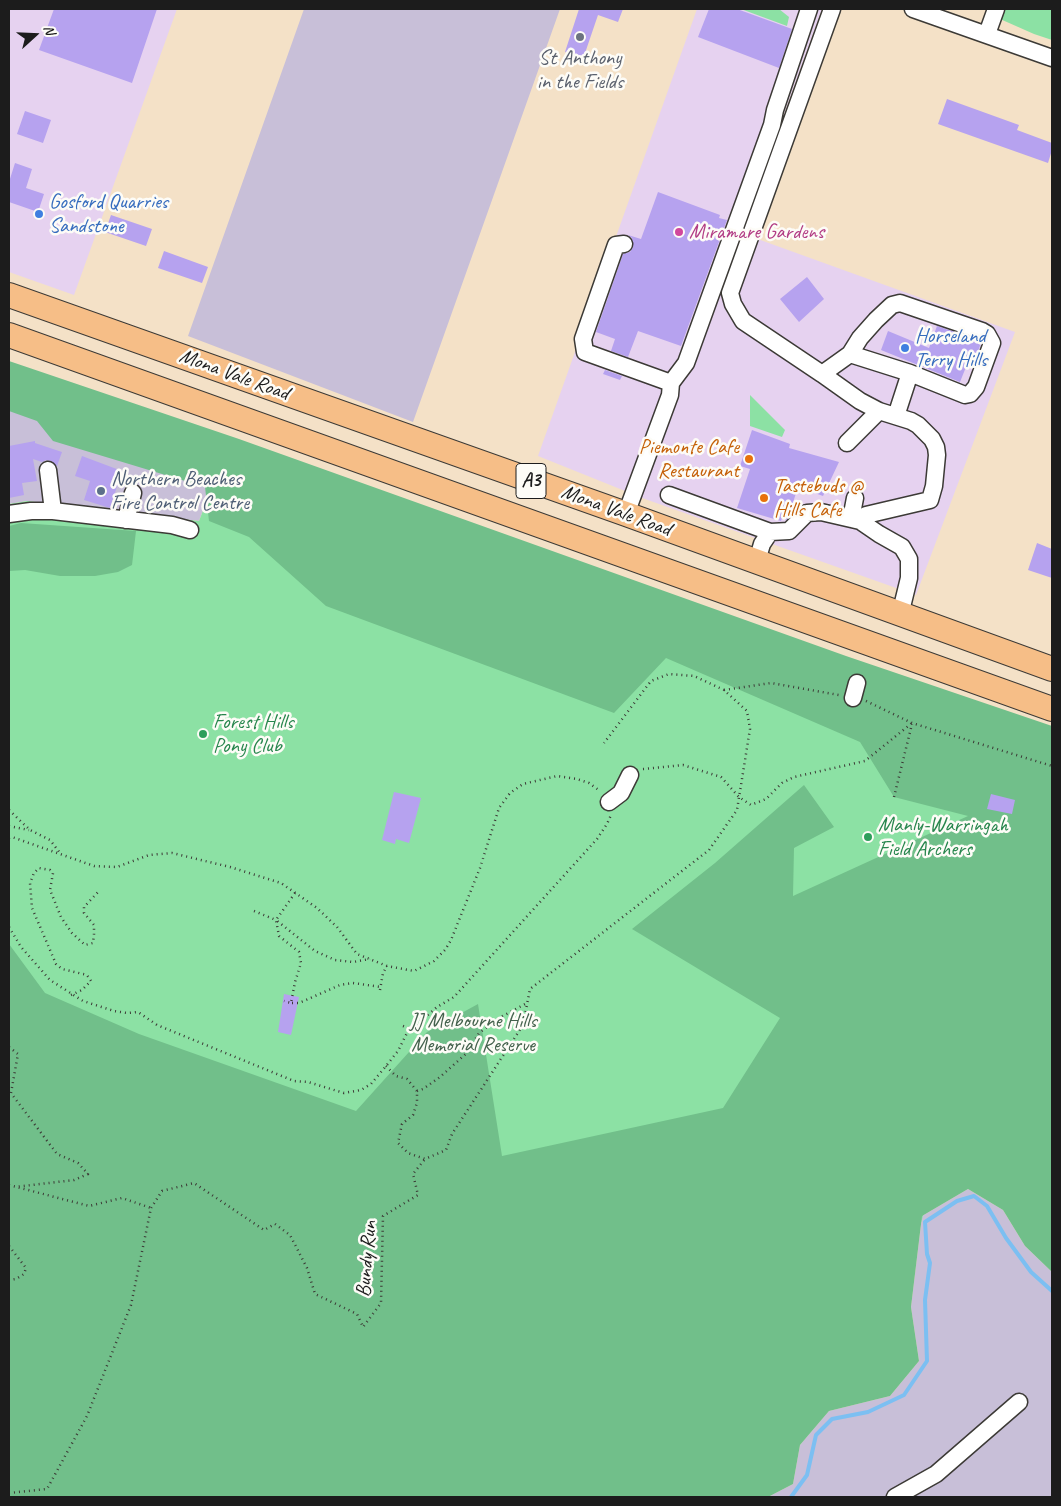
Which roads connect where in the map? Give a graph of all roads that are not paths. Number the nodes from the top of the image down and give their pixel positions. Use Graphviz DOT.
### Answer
graph roads {
  1 [pos="809,9"];
  2 [pos="832,9"];
  3 [pos="913,9"];
  4 [pos="996,9"];
  5 [pos="987,34"];
  6 [pos="1052,58"];
  7 [pos="624,244"];
  8 [pos="9,295"];
  9 [pos="9,335"];
  10 [pos="850,354"];
  11 [pos="910,373"];
  12 [pos="822,374"];
  13 [pos="671,384"];
  14 [pos="879,411"];
  15 [pos="896,416"];
  16 [pos="847,443"];
  17 [pos="48,470"];
  18 [pos="133,493"];
  19 [pos="670,495"];
  20 [pos="855,498"];
  21 [pos="53,511"];
  22 [pos="9,514"];
  23 [pos="626,514"];
  24 [pos="126,520"];
  25 [pos="856,520"];
  26 [pos="190,530"];
  27 [pos="770,532"];
  28 [pos="757,562"];
  29 [pos="900,615"];
  30 [pos="1052,669"];
  31 [pos="1052,709"];
  32 [pos="633,770"];
  33 [pos="610,802"];
  34 [pos="1019,1402"];
  35 [pos="896,1497"];
  1 -- 13 [label="street"];
  2 -- 12 [label="street"];
  3 -- 5 [label="street"];
  4 -- 5 [label="street"];
  5 -- 6 [label="street"];
  7 -- 13 [label="street"];
  8 -- 23 [label="highway, Mona Vale Road / A3"];
  9 -- 31 [label="highway, Mona Vale Road / A3"];
  10 -- 11 [label="street"];
  10 -- 11 [label="street"];
  10 -- 12 [label="street"];
  11 -- 15 [label="street"];
  12 -- 14 [label="street"];
  13 -- 23 [label="street"];
  14 -- 15 [label="street"];
  14 -- 16 [label="street"];
  15 -- 25 [label="street"];
  17 -- 21 [label="street"];
  18 -- 24 [label="street"];
  19 -- 27 [label="street"];
  20 -- 25 [label="street"];
  21 -- 22 [label="street"];
  21 -- 24 [label="street"];
  23 -- 28 [label="highway, Mona Vale Road / A3"];
  24 -- 26 [label="street"];
  25 -- 27 [label="street"];
  25 -- 29 [label="street"];
  27 -- 28 [label="street"];
  28 -- 29 [label="highway, Mona Vale Road / A3"];
  29 -- 30 [label="highway, Mona Vale Road / A3"];
  32 -- 33 [label="street"];
  34 -- 35 [label="street"];
}
